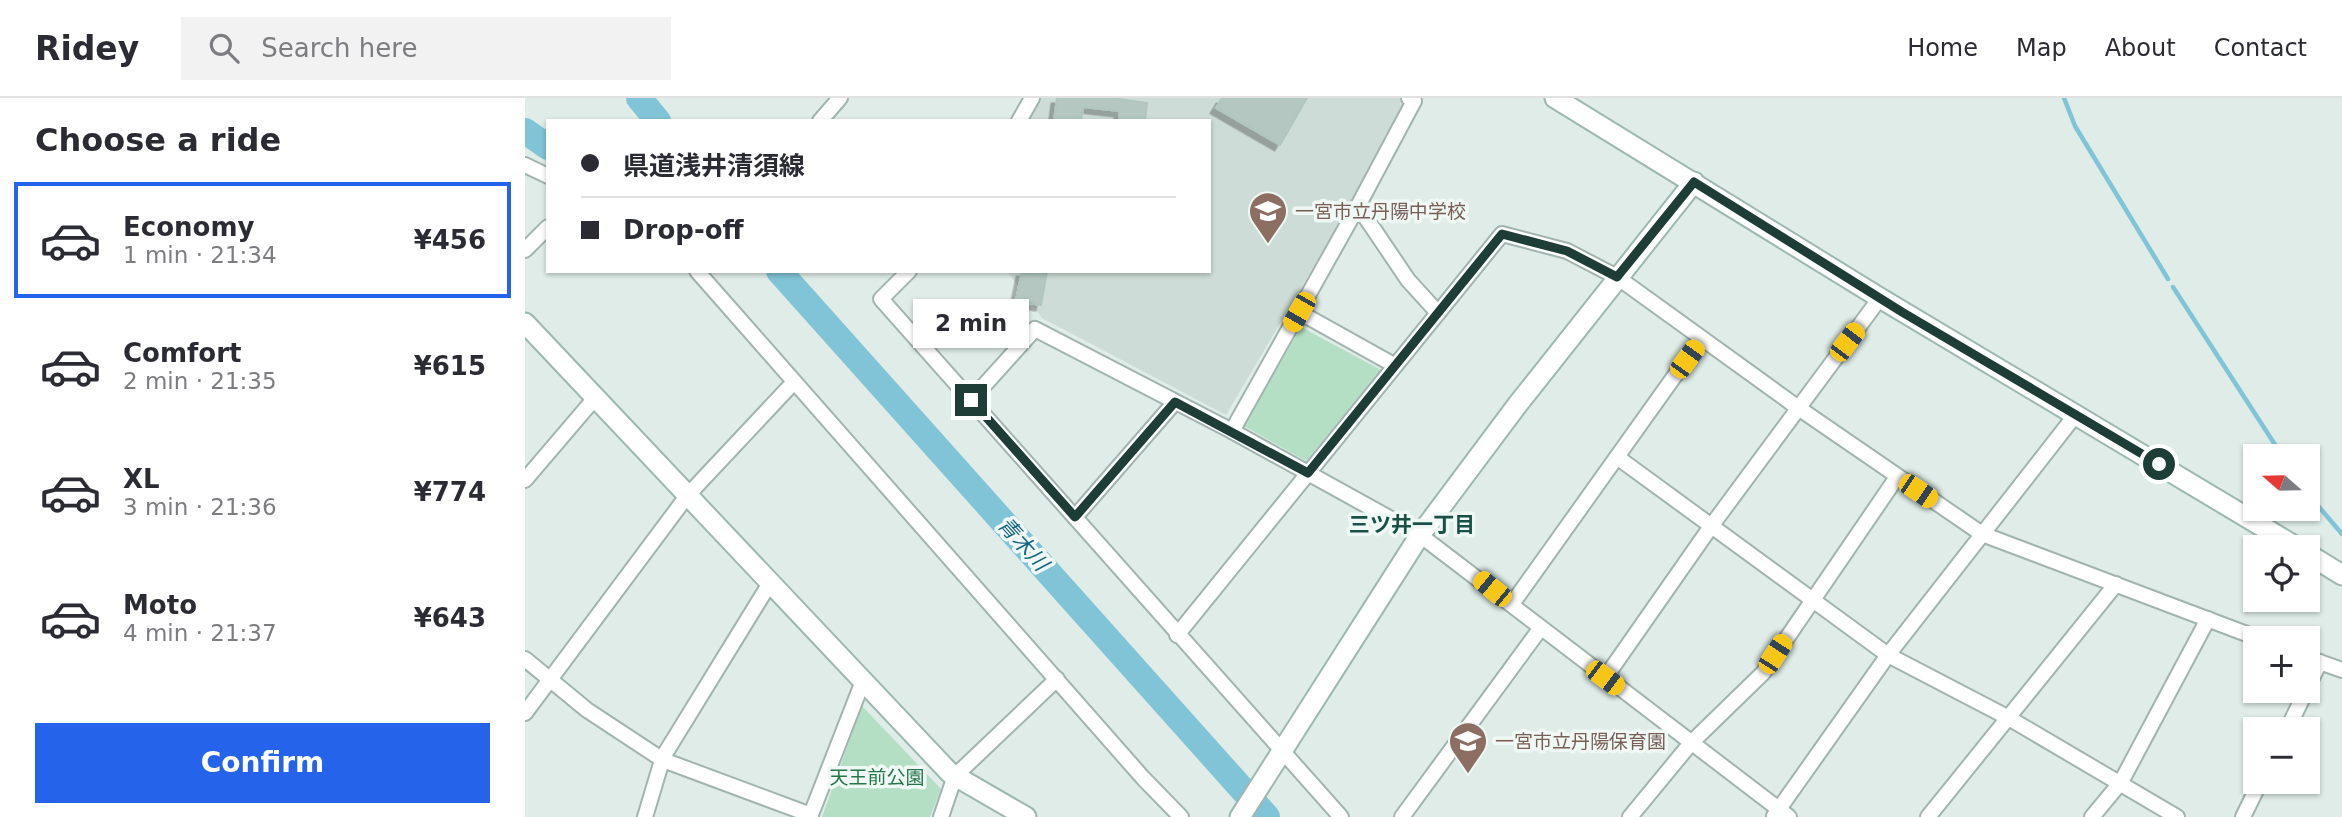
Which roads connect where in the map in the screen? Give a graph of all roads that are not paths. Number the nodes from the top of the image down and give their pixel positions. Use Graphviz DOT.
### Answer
graph roads {
  1 [pos="840,98"];
  2 [pos="1032,98"];
  3 [pos="1409,98"];
  4 [pos="1555,98"];
  5 [pos="822,119"];
  6 [pos="1020,119"];
  7 [pos="525,165"];
  8 [pos="546,175"];
  9 [pos="1694,182"];
  10 [pos="1358,206"];
  11 [pos="546,228"];
  12 [pos="525,250"];
  13 [pos="699,273"];
  14 [pos="907,273"];
  15 [pos="1617,277"];
  16 [pos="1880,298"];
  17 [pos="1299,312"];
  18 [pos="1437,313"];
  19 [pos="525,323"];
  20 [pos="1702,339"];
  21 [pos="1394,365"];
  22 [pos="794,382"];
  23 [pos="595,398"];
  24 [pos="971,400"];
  25 [pos="1175,402"];
  26 [pos="1797,407"];
  27 [pos="2077,413"];
  28 [pos="1232,431"];
  29 [pos="1617,457"];
  30 [pos="1308,473"];
  31 [pos="526,475"];
  32 [pos="1897,477"];
  33 [pos="687,496"];
  34 [pos="1075,517"];
  35 [pos="1712,524"];
  36 [pos="1982,534"];
  37 [pos="1420,535"];
  38 [pos="2277,535"];
  39 [pos="2320,561"];
  40 [pos="2342,575"];
  41 [pos="770,583"];
  42 [pos="2116,584"];
  43 [pos="1812,598"];
  44 [pos="1512,604"];
  45 [pos="2208,619"];
  46 [pos="1540,629"];
  47 [pos="2243,632"];
  48 [pos="1177,635"];
  49 [pos="1888,655"];
  50 [pos="525,659"];
  51 [pos="2320,662"];
  52 [pos="2342,670"];
  53 [pos="1605,678"];
  54 [pos="548,679"];
  55 [pos="1056,679"];
  56 [pos="863,681"];
  57 [pos="525,713"];
  58 [pos="2007,717"];
  59 [pos="1691,743"];
  60 [pos="1277,759"];
  61 [pos="663,760"];
  62 [pos="955,776"];
  63 [pos="2121,782"];
  64 [pos="2254,794"];
  65 [pos="1781,814"];
  66 [pos="811,816"];
  67 [pos="645,817"];
  68 [pos="941,817"];
  69 [pos="1026,817"];
  70 [pos="1181,817"];
  71 [pos="1240,817"];
  72 [pos="1341,817"];
  73 [pos="1402,817"];
  74 [pos="1630,817"];
  75 [pos="1928,817"];
  76 [pos="2092,817"];
  77 [pos="2177,817"];
  78 [pos="2243,817"];
  1 -- 5 [label="street"];
  2 -- 6 [label="street"];
  3 -- 10 [label="street"];
  4 -- 9 [label="street"];
  7 -- 8 [label="street"];
  9 -- 15 [label="street"];
  9 -- 16 [label="street"];
  10 -- 17 [label="street"];
  10 -- 18 [label="street"];
  11 -- 12 [label="street"];
  13 -- 22 [label="street"];
  14 -- 24 [label="street"];
  15 -- 18 [label="street"];
  15 -- 20 [label="street"];
  15 -- 37 [label="street"];
  16 -- 26 [label="street"];
  16 -- 27 [label="street"];
  17 -- 21 [label="street"];
  17 -- 28 [label="street"];
  18 -- 21 [label="street"];
  19 -- 23 [label="street"];
  20 -- 26 [label="street"];
  20 -- 29 [label="street"];
  21 -- 30 [label="street"];
  22 -- 33 [label="street"];
  22 -- 55 [label="street"];
  23 -- 31 [label="street"];
  23 -- 33 [label="street"];
  24 -- 25 [label="street"];
  24 -- 34 [label="street"];
  25 -- 28 [label="street"];
  25 -- 34 [label="street"];
  26 -- 32 [label="street"];
  26 -- 35 [label="street"];
  27 -- 36 [label="street"];
  27 -- 38 [label="street"];
  28 -- 30 [label="street"];
  29 -- 35 [label="street"];
  29 -- 44 [label="street"];
  30 -- 37 [label="street"];
  30 -- 48 [label="street"];
  32 -- 36 [label="street"];
  32 -- 43 [label="street"];
  33 -- 41 [label="street"];
  33 -- 54 [label="street"];
  34 -- 48 [label="street"];
  35 -- 43 [label="street"];
  35 -- 53 [label="street"];
  36 -- 42 [label="street"];
  36 -- 49 [label="street"];
  37 -- 44 [label="street"];
  37 -- 60 [label="street"];
  39 -- 40 [label="street"];
  41 -- 56 [label="street"];
  41 -- 61 [label="street"];
  42 -- 45 [label="street"];
  42 -- 58 [label="street"];
  43 -- 49 [label="street"];
  43 -- 59 [label="street"];
  44 -- 46 [label="street"];
  45 -- 47 [label="street"];
  45 -- 63 [label="street"];
  46 -- 53 [label="street"];
  46 -- 73 [label="street"];
  48 -- 60 [label="street"];
  49 -- 58 [label="street"];
  49 -- 65 [label="street"];
  50 -- 54 [label="street"];
  51 -- 52 [label="street"];
  53 -- 59 [label="street"];
  54 -- 57 [label="street"];
  54 -- 61 [label="street"];
  55 -- 62 [label="street"];
  55 -- 70 [label="street"];
  56 -- 62 [label="street"];
  56 -- 66 [label="street"];
  58 -- 63 [label="street"];
  58 -- 75 [label="street"];
  59 -- 65 [label="street"];
  59 -- 74 [label="street"];
  60 -- 71 [label="street"];
  60 -- 72 [label="street"];
  61 -- 66 [label="street"];
  61 -- 67 [label="street"];
  62 -- 68 [label="street"];
  62 -- 69 [label="street"];
  63 -- 76 [label="street"];
  63 -- 77 [label="street"];
  64 -- 78 [label="street"];
}
